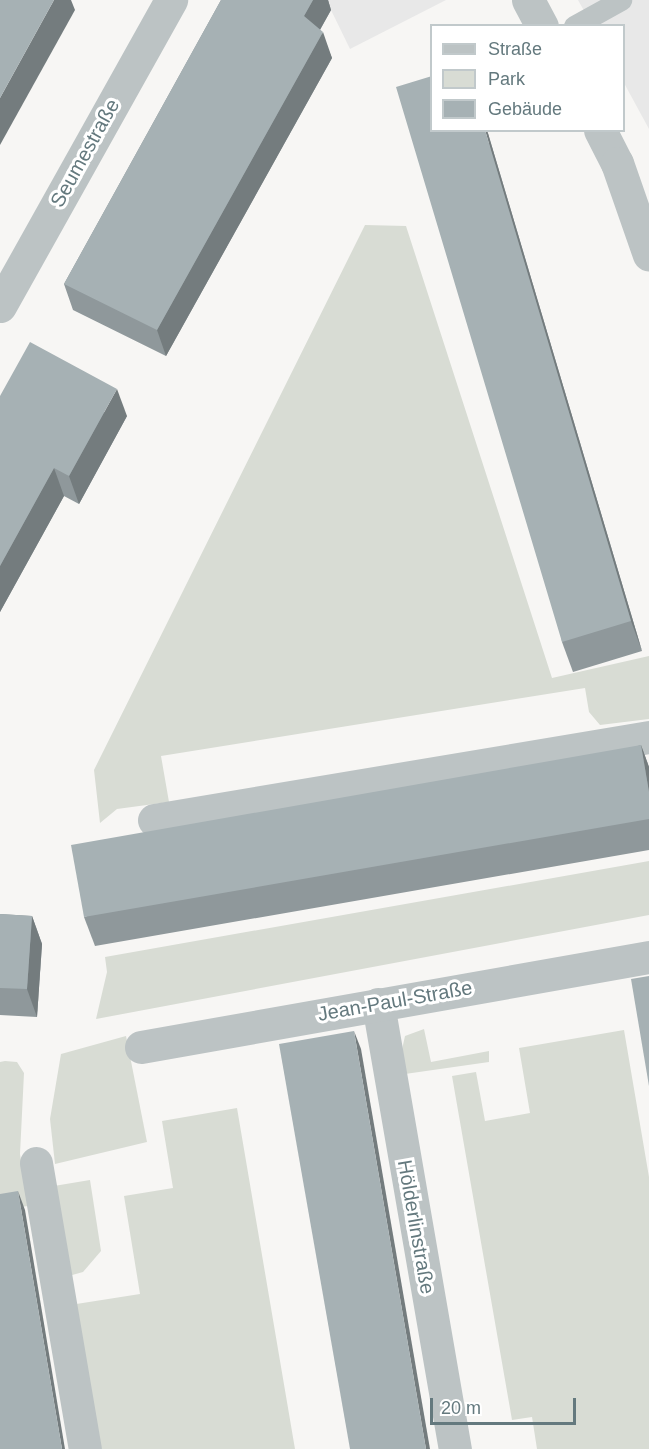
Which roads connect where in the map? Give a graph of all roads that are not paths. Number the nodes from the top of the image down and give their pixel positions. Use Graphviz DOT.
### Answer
graph roads {
  1 [pos="171,0"];
  2 [pos="528,0"];
  3 [pos="621,0"];
  4 [pos="541,24"];
  5 [pos="578,24"];
  6 [pos="601,132"];
  7 [pos="649,255"];
  8 [pos="0,306"];
  9 [pos="649,737"];
  10 [pos="154,820"];
  11 [pos="649,957"];
  12 [pos="378,1004"];
  13 [pos="141,1047"];
  14 [pos="36,1163"];
  15 [pos="86,1449"];
  16 [pos="455,1449"];
  1 -- 8 [label="street, Seumestraße"];
  2 -- 4 [label="street"];
  3 -- 5 [label="lane"];
  6 -- 7 [label="street"];
  9 -- 10 [label="street"];
  11 -- 12 [label="street, Jean-Paul-Straße"];
  12 -- 13 [label="street, Jean-Paul-Straße"];
  12 -- 16 [label="street, Hölderlinstraße"];
  14 -- 15 [label="street"];
}
